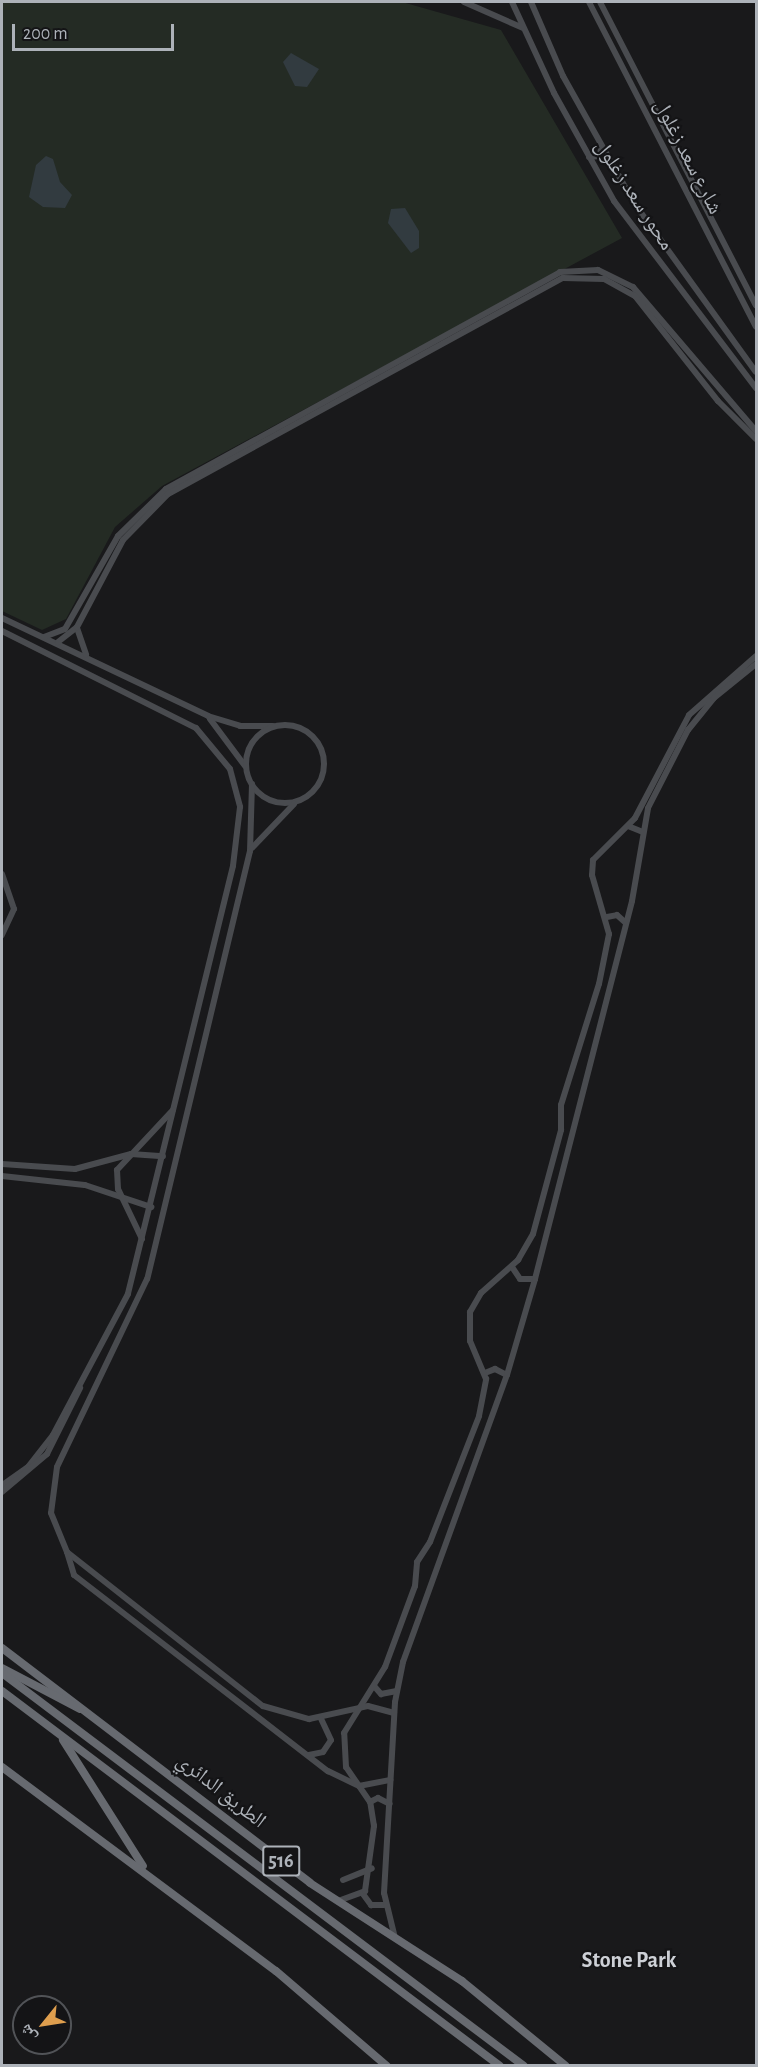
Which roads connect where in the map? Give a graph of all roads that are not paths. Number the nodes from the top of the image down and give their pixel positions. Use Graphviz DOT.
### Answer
graph roads {
  1 [pos="464,2"];
  2 [pos="512,2"];
  3 [pos="531,2"];
  4 [pos="590,2"];
  5 [pos="600,2"];
  6 [pos="476,3"];
  7 [pos="524,29"];
  8 [pos="602,146"];
  9 [pos="589,158"];
  10 [pos="756,305"];
  11 [pos="756,327"];
  12 [pos="756,372"];
  13 [pos="756,388"];
  14 [pos="756,431"];
  15 [pos="756,439"];
  16 [pos="114,547"];
  17 [pos="2,618"];
  18 [pos="16,625"];
  19 [pos="77,627"];
  20 [pos="2,631"];
  21 [pos="12,636"];
  22 [pos="44,637"];
  23 [pos="58,642"];
  24 [pos="87,656"];
  25 [pos="756,656"];
  26 [pos="756,664"];
  27 [pos="208,716"];
  28 [pos="273,726"];
  29 [pos="246,768"];
  30 [pos="252,784"];
  31 [pos="298,802"];
  32 [pos="628,826"];
  33 [pos="643,832"];
  34 [pos="250,851"];
  35 [pos="2,874"];
  36 [pos="607,917"];
  37 [pos="626,924"];
  38 [pos="2,935"];
  39 [pos="175,1107"];
  40 [pos="131,1154"];
  41 [pos="163,1156"];
  42 [pos="2,1164"];
  43 [pos="2,1176"];
  44 [pos="125,1200"];
  45 [pos="151,1207"];
  46 [pos="143,1241"];
  47 [pos="512,1268"];
  48 [pos="535,1279"];
  49 [pos="485,1373"];
  50 [pos="507,1375"];
  51 [pos="80,1388"];
  52 [pos="2,1485"];
  53 [pos="2,1492"];
  54 [pos="67,1552"];
  55 [pos="2,1648"];
  56 [pos="2,1668"];
  57 [pos="2,1673"];
  58 [pos="374,1686"];
  59 [pos="2,1690"];
  60 [pos="397,1691"];
  61 [pos="355,1709"];
  62 [pos="394,1713"];
  63 [pos="93,1715"];
  64 [pos="321,1719"];
  65 [pos="59,1734"];
  66 [pos="309,1755"];
  67 [pos="2,1767"];
  68 [pos="390,1780"];
  69 [pos="359,1786"];
  70 [pos="370,1802"];
  71 [pos="390,1804"];
  72 [pos="372,1868"];
  73 [pos="150,1875"];
  74 [pos="343,1880"];
  75 [pos="363,1894"];
  76 [pos="338,1901"];
  77 [pos="384,1905"];
  78 [pos="397,1941"];
  79 [pos="387,2066"];
  80 [pos="500,2066"];
  81 [pos="524,2066"];
  82 [pos="566,2066"];
  1 -- 6 [label="street"];
  2 -- 7 [label="street, محور سعد زغلول"];
  3 -- 8 [label="street, محور سعد زغلول"];
  4 -- 11 [label="street, شارع سعد زغلول"];
  5 -- 10 [label="street, شارع سعد زغلول"];
  6 -- 7 [label="street"];
  7 -- 9 [label="street, محور سعد زغلول"];
  8 -- 9 [label="street"];
  8 -- 12 [label="street, محور سعد زغلول"];
  9 -- 13 [label="street, محور سعد زغلول"];
  14 -- 16 [label="street"];
  15 -- 16 [label="street"];
  16 -- 19 [label="street"];
  16 -- 22 [label="street"];
  17 -- 18 [label="street"];
  18 -- 21 [label="street"];
  18 -- 22 [label="street"];
  19 -- 23 [label="street"];
  19 -- 24 [label="street"];
  20 -- 21 [label="street"];
  21 -- 39 [label="street"];
  22 -- 23 [label="street"];
  23 -- 24 [label="street"];
  24 -- 27 [label="street"];
  25 -- 32 [label="street"];
  26 -- 33 [label="street"];
  27 -- 28 [label="street"];
  27 -- 29 [label="street"];
  28 -- 29 [label="street"];
  28 -- 31 [label="street"];
  29 -- 30 [label="street"];
  30 -- 31 [label="street"];
  30 -- 34 [label="street"];
  31 -- 34 [label="street"];
  32 -- 33 [label="street"];
  32 -- 36 [label="street"];
  33 -- 37 [label="street"];
  34 -- 54 [label="street"];
  35 -- 38 [label="street"];
  36 -- 37 [label="street"];
  36 -- 47 [label="street"];
  37 -- 48 [label="street"];
  39 -- 40 [label="street"];
  39 -- 41 [label="street"];
  40 -- 41 [label="street"];
  40 -- 42 [label="street"];
  40 -- 44 [label="street"];
  41 -- 45 [label="street"];
  43 -- 44 [label="street"];
  44 -- 45 [label="street"];
  44 -- 46 [label="street"];
  45 -- 46 [label="street"];
  46 -- 51 [label="street"];
  47 -- 48 [label="street"];
  47 -- 49 [label="street"];
  48 -- 50 [label="street"];
  49 -- 50 [label="street"];
  49 -- 58 [label="street"];
  50 -- 60 [label="street"];
  51 -- 52 [label="street"];
  51 -- 53 [label="street"];
  54 -- 64 [label="street"];
  54 -- 66 [label="street"];
  55 -- 63 [label="highway, الطريق الدائري / 516"];
  56 -- 63 [label="highway, 516"];
  57 -- 81 [label="highway, الطريق الدائري / 516"];
  58 -- 60 [label="street"];
  58 -- 61 [label="street"];
  59 -- 65 [label="highway, 516"];
  60 -- 62 [label="street"];
  61 -- 62 [label="street"];
  61 -- 64 [label="street"];
  61 -- 69 [label="street"];
  62 -- 68 [label="street"];
  63 -- 76 [label="highway, الطريق الدائري / 516"];
  64 -- 66 [label="street"];
  65 -- 73 [label="highway"];
  65 -- 80 [label="highway, 516"];
  66 -- 69 [label="street"];
  67 -- 73 [label="highway"];
  68 -- 69 [label="street"];
  68 -- 71 [label="street"];
  69 -- 70 [label="street"];
  70 -- 71 [label="street"];
  70 -- 72 [label="street"];
  71 -- 77 [label="street"];
  72 -- 74 [label="street"];
  72 -- 75 [label="street"];
  73 -- 79 [label="highway"];
  75 -- 76 [label="street"];
  75 -- 77 [label="street"];
  76 -- 78 [label="highway, الطريق الدائري / 516"];
  77 -- 78 [label="street"];
  78 -- 82 [label="highway, الطريق الدائري / 516"];
}
